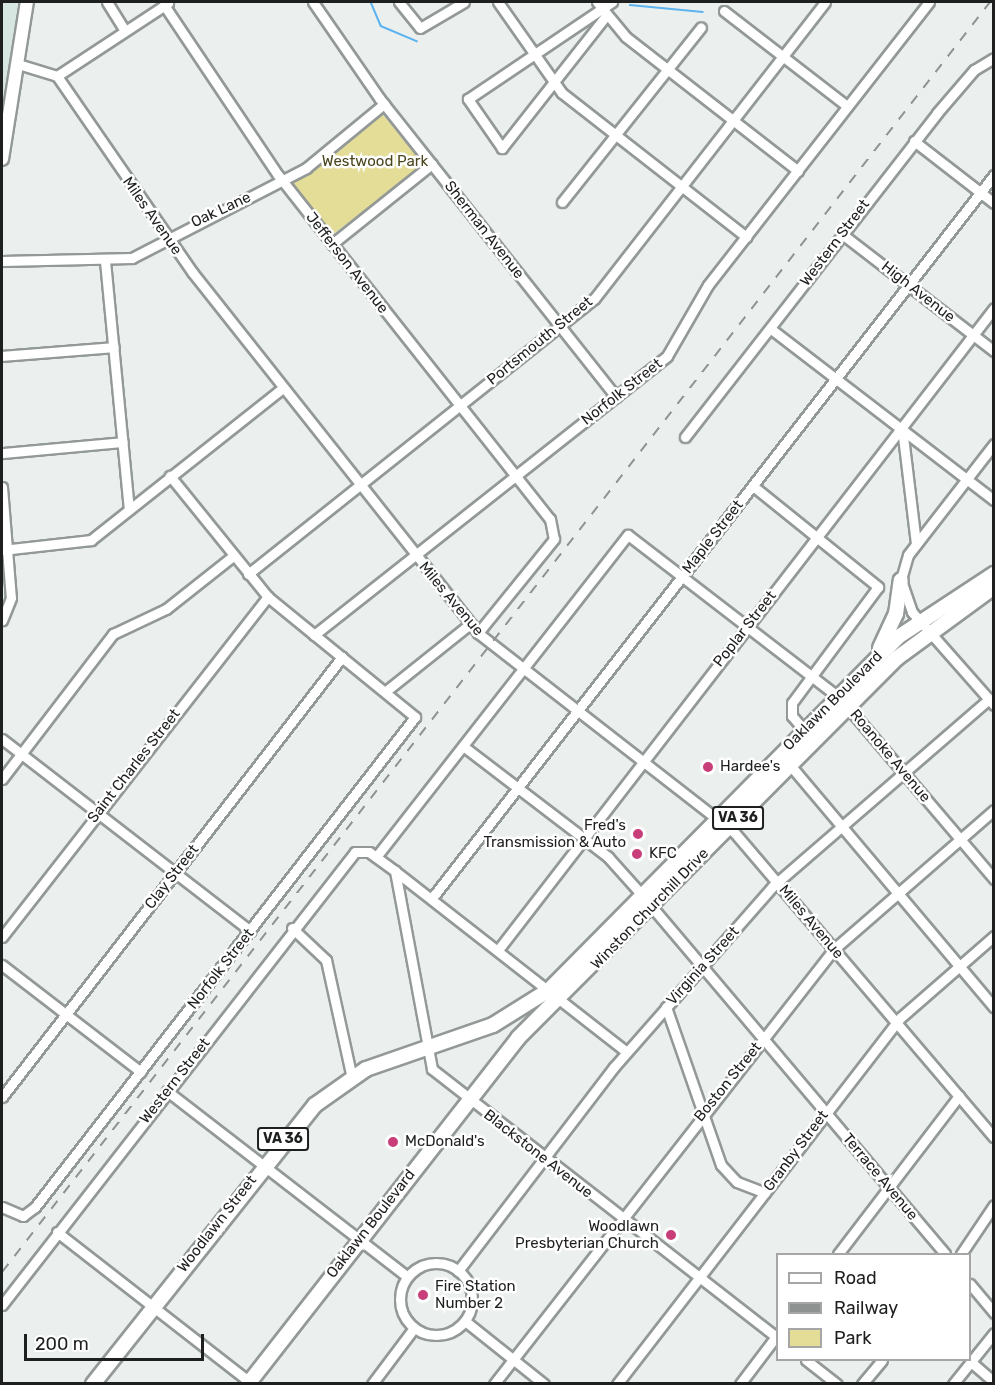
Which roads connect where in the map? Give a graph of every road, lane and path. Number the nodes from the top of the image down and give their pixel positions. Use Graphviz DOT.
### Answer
graph roads {
  1 [pos="27,2"];
  2 [pos="107,2"];
  3 [pos="313,2"];
  4 [pos="399,2"];
  5 [pos="464,2"];
  6 [pos="498,2"];
  7 [pos="612,2"];
  8 [pos="825,2"];
  9 [pos="929,2"];
  10 [pos="167,3"];
  11 [pos="601,9"];
  12 [pos="724,11"];
  13 [pos="701,27"];
  14 [pos="125,31"];
  15 [pos="533,55"];
  16 [pos="782,56"];
  17 [pos="993,58"];
  18 [pos="18,64"];
  19 [pos="667,70"];
  20 [pos="57,76"];
  21 [pos="553,84"];
  22 [pos="384,104"];
  23 [pos="848,106"];
  24 [pos="732,121"];
  25 [pos="617,136"];
  26 [pos="914,141"];
  27 [pos="2,159"];
  28 [pos="432,164"];
  29 [pos="798,171"];
  30 [pos="993,175"];
  31 [pos="283,181"];
  32 [pos="681,187"];
  33 [pos="980,192"];
  34 [pos="562,202"];
  35 [pos="993,203"];
  36 [pos="842,234"];
  37 [pos="165,236"];
  38 [pos="746,237"];
  39 [pos="332,244"];
  40 [pos="2,261"];
  41 [pos="105,261"];
  42 [pos="909,285"];
  43 [pos="993,308"];
  44 [pos="560,326"];
  45 [pos="771,329"];
  46 [pos="973,334"];
  47 [pos="114,346"];
  48 [pos="993,351"];
  49 [pos="2,356"];
  50 [pos="837,379"];
  51 [pos="283,388"];
  52 [pos="616,397"];
  53 [pos="461,406"];
  54 [pos="902,428"];
  55 [pos="685,437"];
  56 [pos="123,442"];
  57 [pos="993,444"];
  58 [pos="2,453"];
  59 [pos="170,476"];
  60 [pos="515,476"];
  61 [pos="967,478"];
  62 [pos="360,485"];
  63 [pos="753,486"];
  64 [pos="2,488"];
  65 [pos="993,500"];
  66 [pos="129,509"];
  67 [pos="816,538"];
  68 [pos="916,544"];
  69 [pos="4,550"];
  70 [pos="415,555"];
  71 [pos="232,556"];
  72 [pos="248,574"];
  73 [pos="993,574"];
  74 [pos="684,576"];
  75 [pos="902,580"];
  76 [pos="993,587"];
  77 [pos="268,597"];
  78 [pos="918,619"];
  79 [pos="2,620"];
  80 [pos="470,624"];
  81 [pos="749,625"];
  82 [pos="929,630"];
  83 [pos="478,633"];
  84 [pos="314,635"];
  85 [pos="342,657"];
  86 [pos="871,662"];
  87 [pos="524,670"];
  88 [pos="814,675"];
  89 [pos="386,691"];
  90 [pos="837,696"];
  91 [pos="991,702"];
  92 [pos="848,707"];
  93 [pos="577,711"];
  94 [pos="804,729"];
  95 [pos="2,739"];
  96 [pos="463,746"];
  97 [pos="21,754"];
  98 [pos="643,762"];
  99 [pos="790,765"];
  100 [pos="904,772"];
  101 [pos="2,779"];
  102 [pos="518,790"];
  103 [pos="993,810"];
  104 [pos="98,813"];
  105 [pos="718,818"];
  106 [pos="729,827"];
  107 [pos="840,828"];
  108 [pos="584,839"];
  109 [pos="960,839"];
  110 [pos="376,857"];
  111 [pos="395,871"];
  112 [pos="176,873"];
  113 [pos="993,879"];
  114 [pos="778,881"];
  115 [pos="897,892"];
  116 [pos="642,896"];
  117 [pos="432,898"];
  118 [pos="652,907"];
  119 [pos="292,928"];
  120 [pos="250,931"];
  121 [pos="993,936"];
  122 [pos="2,937"];
  123 [pos="834,949"];
  124 [pos="498,950"];
  125 [pos="2,964"];
  126 [pos="958,966"];
  127 [pos="701,967"];
  128 [pos="549,990"];
  129 [pos="561,999"];
  130 [pos="993,1007"];
  131 [pos="666,1008"];
  132 [pos="66,1014"];
  133 [pos="897,1022"];
  134 [pos="518,1038"];
  135 [pos="763,1039"];
  136 [pos="424,1048"];
  137 [pos="627,1052"];
  138 [pos="141,1072"];
  139 [pos="352,1078"];
  140 [pos="167,1090"];
  141 [pos="959,1096"];
  142 [pos="2,1097"];
  143 [pos="468,1099"];
  144 [pos="826,1112"];
  145 [pos="703,1114"];
  146 [pos="993,1137"];
  147 [pos="543,1159"];
  148 [pos="262,1165"];
  149 [pos="889,1189"];
  150 [pos="765,1193"];
  151 [pos="993,1205"];
  152 [pos="2,1207"];
  153 [pos="622,1218"];
  154 [pos="57,1232"];
  155 [pos="358,1240"];
  156 [pos="839,1253"];
  157 [pos="944,1253"];
  158 [pos="962,1253"];
  159 [pos="458,1271"];
  160 [pos="406,1276"];
  161 [pos="699,1277"];
  162 [pos="971,1286"];
  163 [pos="2,1305"];
  164 [pos="153,1307"];
  165 [pos="993,1313"];
  166 [pos="465,1321"];
  167 [pos="414,1328"];
  168 [pos="993,1333"];
  169 [pos="776,1335"];
  170 [pos="776,1337"];
  171 [pos="513,1360"];
  172 [pos="809,1361"];
  173 [pos="880,1361"];
  174 [pos="971,1362"];
  175 [pos="993,1382"];
  176 [pos="93,1383"];
  177 [pos="250,1383"];
  178 [pos="372,1383"];
  179 [pos="494,1383"];
  180 [pos="544,1383"];
  181 [pos="617,1383"];
  182 [pos="740,1383"];
  183 [pos="837,1383"];
  184 [pos="862,1383"];
  185 [pos="953,1383"];
  1 -- 18 [label="main road"];
  2 -- 14 [label="street"];
  3 -- 22 [label="street, Sherman Avenue"];
  4 -- 5 [label="street"];
  6 -- 15 [label="street"];
  7 -- 11 [label="street"];
  8 -- 16 [label="street, Portsmouth Street"];
  9 -- 23 [label="street, Norfolk Street"];
  10 -- 14 [label="street"];
  10 -- 31 [label="street, Jefferson Avenue"];
  11 -- 15 [label="street"];
  11 -- 19 [label="street"];
  11 -- 21 [label="street"];
  12 -- 16 [label="street"];
  13 -- 19 [label="street"];
  14 -- 20 [label="street"];
  15 -- 21 [label="street"];
  15 -- 21 [label="street"];
  16 -- 23 [label="street"];
  16 -- 24 [label="street, Portsmouth Street"];
  17 -- 26 [label="street, Western Street"];
  18 -- 20 [label="street"];
  18 -- 27 [label="main road"];
  19 -- 24 [label="street"];
  19 -- 25 [label="street"];
  20 -- 37 [label="street, Miles Avenue"];
  21 -- 25 [label="street"];
  22 -- 28 [label="street, Sherman Avenue"];
  22 -- 31 [label="street, Oak Lane"];
  23 -- 29 [label="street, Norfolk Street"];
  24 -- 29 [label="street"];
  24 -- 32 [label="street, Portsmouth Street"];
  25 -- 32 [label="street"];
  25 -- 34 [label="street"];
  26 -- 33 [label="street"];
  26 -- 36 [label="street, Western Street"];
  28 -- 39 [label="street"];
  28 -- 44 [label="street, Sherman Avenue"];
  29 -- 38 [label="street, Norfolk Street"];
  30 -- 33 [label="street, Maple Street"];
  31 -- 37 [label="street, Oak Lane"];
  31 -- 39 [label="street, Jefferson Avenue"];
  32 -- 38 [label="street"];
  32 -- 44 [label="street, Portsmouth Street"];
  33 -- 35 [label="street"];
  33 -- 42 [label="street, Maple Street"];
  36 -- 42 [label="street, High Avenue"];
  36 -- 45 [label="street, Western Street"];
  37 -- 41 [label="street, Oak Lane"];
  37 -- 51 [label="street, Miles Avenue"];
  38 -- 52 [label="street, Norfolk Street"];
  39 -- 53 [label="street, Jefferson Avenue"];
  40 -- 41 [label="street, Oak Lane"];
  41 -- 47 [label="street"];
  42 -- 46 [label="street, High Avenue"];
  42 -- 50 [label="street, Maple Street"];
  43 -- 46 [label="street, Poplar Street"];
  44 -- 52 [label="street, Sherman Avenue"];
  44 -- 53 [label="street, Portsmouth Street"];
  45 -- 50 [label="street"];
  45 -- 55 [label="street, Western Street"];
  46 -- 48 [label="street, High Avenue"];
  46 -- 54 [label="street, Poplar Street"];
  47 -- 49 [label="street"];
  47 -- 56 [label="street"];
  50 -- 54 [label="street"];
  50 -- 63 [label="street, Maple Street"];
  51 -- 59 [label="street"];
  51 -- 62 [label="street, Miles Avenue"];
  52 -- 60 [label="street, Norfolk Street"];
  53 -- 60 [label="street, Jefferson Avenue"];
  53 -- 62 [label="street, Portsmouth Street"];
  54 -- 61 [label="street"];
  54 -- 67 [label="street, Poplar Street"];
  54 -- 68 [label="street"];
  56 -- 58 [label="street"];
  56 -- 66 [label="street"];
  57 -- 61 [label="street"];
  59 -- 66 [label="street"];
  59 -- 71 [label="street"];
  60 -- 70 [label="street, Norfolk Street"];
  60 -- 83 [label="street, Jefferson Avenue"];
  61 -- 65 [label="street"];
  61 -- 68 [label="street"];
  62 -- 70 [label="street, Miles Avenue"];
  62 -- 72 [label="street, Portsmouth Street"];
  63 -- 67 [label="street"];
  63 -- 74 [label="street, Maple Street"];
  64 -- 69 [label="street"];
  66 -- 69 [label="street"];
  67 -- 81 [label="street, Poplar Street"];
  67 -- 88 [label="street"];
  68 -- 75 [label="street"];
  69 -- 79 [label="street"];
  70 -- 80 [label="street, Miles Avenue"];
  70 -- 84 [label="street, Norfolk Street"];
  71 -- 72 [label="street"];
  71 -- 97 [label="street"];
  72 -- 77 [label="street"];
  73 -- 78 [label="highway, VA 36"];
  74 -- 81 [label="street, Roanoke Avenue"];
  74 -- 87 [label="street, Roanoke Avenue"];
  74 -- 93 [label="street, Maple Street"];
  75 -- 78 [label="street"];
  75 -- 86 [label="highway"];
  76 -- 82 [label="highway, Winston Churchill Drive / VA 36"];
  77 -- 84 [label="street"];
  77 -- 104 [label="street, Saint Charles Street"];
  78 -- 82 [label="street"];
  78 -- 86 [label="highway, Oaklawn Boulevard / VA 36"];
  80 -- 83 [label="street, Miles Avenue"];
  80 -- 89 [label="street"];
  81 -- 88 [label="street, Roanoke Avenue"];
  81 -- 98 [label="street, Poplar Street"];
  82 -- 91 [label="street"];
  82 -- 92 [label="highway, Winston Churchill Drive / VA 36"];
  83 -- 87 [label="street, Miles Avenue"];
  84 -- 85 [label="street"];
  85 -- 89 [label="street"];
  85 -- 112 [label="street, Clay Street"];
  86 -- 90 [label="highway, Oaklawn Boulevard / VA 36"];
  87 -- 93 [label="street, Miles Avenue"];
  87 -- 96 [label="street"];
  88 -- 90 [label="street, Roanoke Avenue"];
  88 -- 94 [label="street"];
  89 -- 120 [label="street, Norfolk Street"];
  90 -- 92 [label="street, Roanoke Avenue"];
  90 -- 94 [label="highway, Oaklawn Boulevard / VA 36"];
  91 -- 100 [label="street, Virginia Street"];
  92 -- 99 [label="highway, Winston Churchill Drive / VA 36"];
  92 -- 100 [label="street, Roanoke Avenue"];
  93 -- 98 [label="street, Miles Avenue"];
  93 -- 102 [label="street, Maple Street"];
  94 -- 105 [label="highway, Oaklawn Boulevard / VA 36"];
  95 -- 97 [label="street"];
  96 -- 102 [label="street"];
  96 -- 110 [label="street"];
  97 -- 101 [label="street"];
  97 -- 104 [label="street"];
  98 -- 105 [label="street, Miles Avenue"];
  98 -- 108 [label="street, Poplar Street"];
  99 -- 106 [label="highway, Winston Churchill Drive / VA 36"];
  99 -- 107 [label="street"];
  100 -- 107 [label="street, Virginia Street"];
  100 -- 109 [label="street, Roanoke Avenue"];
  102 -- 108 [label="street"];
  102 -- 117 [label="street, Maple Street"];
  103 -- 109 [label="street, Boston Street"];
  104 -- 112 [label="street"];
  104 -- 122 [label="street, Saint Charles Street"];
  105 -- 106 [label="street, Miles Avenue"];
  105 -- 116 [label="highway, Oaklawn Boulevard / VA 36"];
  106 -- 114 [label="street, Miles Avenue"];
  106 -- 118 [label="highway, Winston Churchill Drive / VA 36"];
  107 -- 114 [label="street, Virginia Street"];
  107 -- 115 [label="street"];
  108 -- 116 [label="street"];
  108 -- 124 [label="street, Poplar Street"];
  109 -- 113 [label="street, Roanoke Avenue"];
  109 -- 115 [label="street, Boston Street"];
  110 -- 111 [label="street"];
  110 -- 119 [label="street, Western Street"];
  111 -- 117 [label="street"];
  111 -- 136 [label="street, Blackstone Avenue"];
  112 -- 120 [label="street"];
  112 -- 132 [label="street, Clay Street"];
  114 -- 123 [label="street, Miles Avenue"];
  114 -- 127 [label="street, Virginia Street"];
  115 -- 123 [label="street, Boston Street"];
  115 -- 126 [label="street"];
  116 -- 128 [label="highway, Oaklawn Boulevard / VA 36"];
  117 -- 124 [label="street"];
  118 -- 127 [label="street, Terrace Avenue"];
  118 -- 129 [label="highway, Winston Churchill Drive / VA 36"];
  119 -- 139 [label="street"];
  119 -- 140 [label="street, Western Street"];
  120 -- 138 [label="street, Norfolk Street"];
  121 -- 126 [label="street, Granby Street"];
  123 -- 133 [label="street, Miles Avenue"];
  123 -- 135 [label="street, Boston Street"];
  124 -- 128 [label="street"];
  125 -- 132 [label="street"];
  126 -- 130 [label="street"];
  126 -- 133 [label="street, Granby Street"];
  127 -- 131 [label="street, Virginia Street"];
  127 -- 135 [label="street, Terrace Avenue"];
  128 -- 129 [label="street"];
  128 -- 136 [label="highway, Woodlawn Street / VA 36"];
  129 -- 134 [label="highway, Winston Churchill Drive / VA 36"];
  129 -- 137 [label="street"];
  131 -- 137 [label="street, Virginia Street"];
  131 -- 145 [label="street"];
  132 -- 138 [label="street"];
  132 -- 142 [label="street, Clay Street"];
  133 -- 141 [label="street, Miles Avenue"];
  133 -- 144 [label="street, Granby Street"];
  134 -- 143 [label="highway, Oaklawn Boulevard / VA 36"];
  135 -- 144 [label="street, Terrace Avenue"];
  135 -- 145 [label="street, Boston Street"];
  136 -- 139 [label="highway, Woodlawn Street / VA 36"];
  136 -- 143 [label="street, Blackstone Avenue"];
  137 -- 147 [label="street, Virginia Street"];
  138 -- 152 [label="street, Norfolk Street"];
  139 -- 148 [label="highway, Woodlawn Street / VA 36"];
  140 -- 148 [label="street"];
  140 -- 154 [label="street, Western Street"];
  141 -- 146 [label="street, Miles Avenue"];
  141 -- 149 [label="street"];
  143 -- 147 [label="street, Blackstone Avenue"];
  143 -- 155 [label="highway, Oaklawn Boulevard / VA 36"];
  144 -- 149 [label="street, Terrace Avenue"];
  144 -- 150 [label="street, Granby Street"];
  145 -- 150 [label="street"];
  145 -- 153 [label="street, Boston Street"];
  147 -- 153 [label="street, Blackstone Avenue"];
  147 -- 159 [label="street, Virginia Street"];
  148 -- 155 [label="street"];
  148 -- 164 [label="highway, Woodlawn Street / VA 36"];
  149 -- 156 [label="street"];
  149 -- 157 [label="street, Terrace Avenue"];
  150 -- 161 [label="street, Granby Street"];
  151 -- 158 [label="street"];
  153 -- 161 [label="street, Blackstone Avenue"];
  153 -- 171 [label="street, Boston Street"];
  154 -- 163 [label="street, Western Street"];
  154 -- 164 [label="street"];
  155 -- 160 [label="street"];
  155 -- 177 [label="highway, Oaklawn Boulevard / VA 36"];
  159 -- 160 [label="street"];
  159 -- 166 [label="street"];
  160 -- 167 [label="street"];
  161 -- 169 [label="street, Blackstone Avenue"];
  161 -- 181 [label="street, Granby Street"];
  162 -- 165 [label="street"];
  164 -- 176 [label="highway, Woodlawn Street / VA 36"];
  164 -- 177 [label="street"];
  166 -- 167 [label="street"];
  166 -- 171 [label="street"];
  167 -- 178 [label="street"];
  168 -- 174 [label="street"];
  170 -- 182 [label="street"];
  171 -- 179 [label="street, Boston Street"];
  171 -- 180 [label="street"];
  172 -- 183 [label="street"];
  173 -- 184 [label="street"];
  174 -- 175 [label="street"];
  174 -- 185 [label="street"];
}
